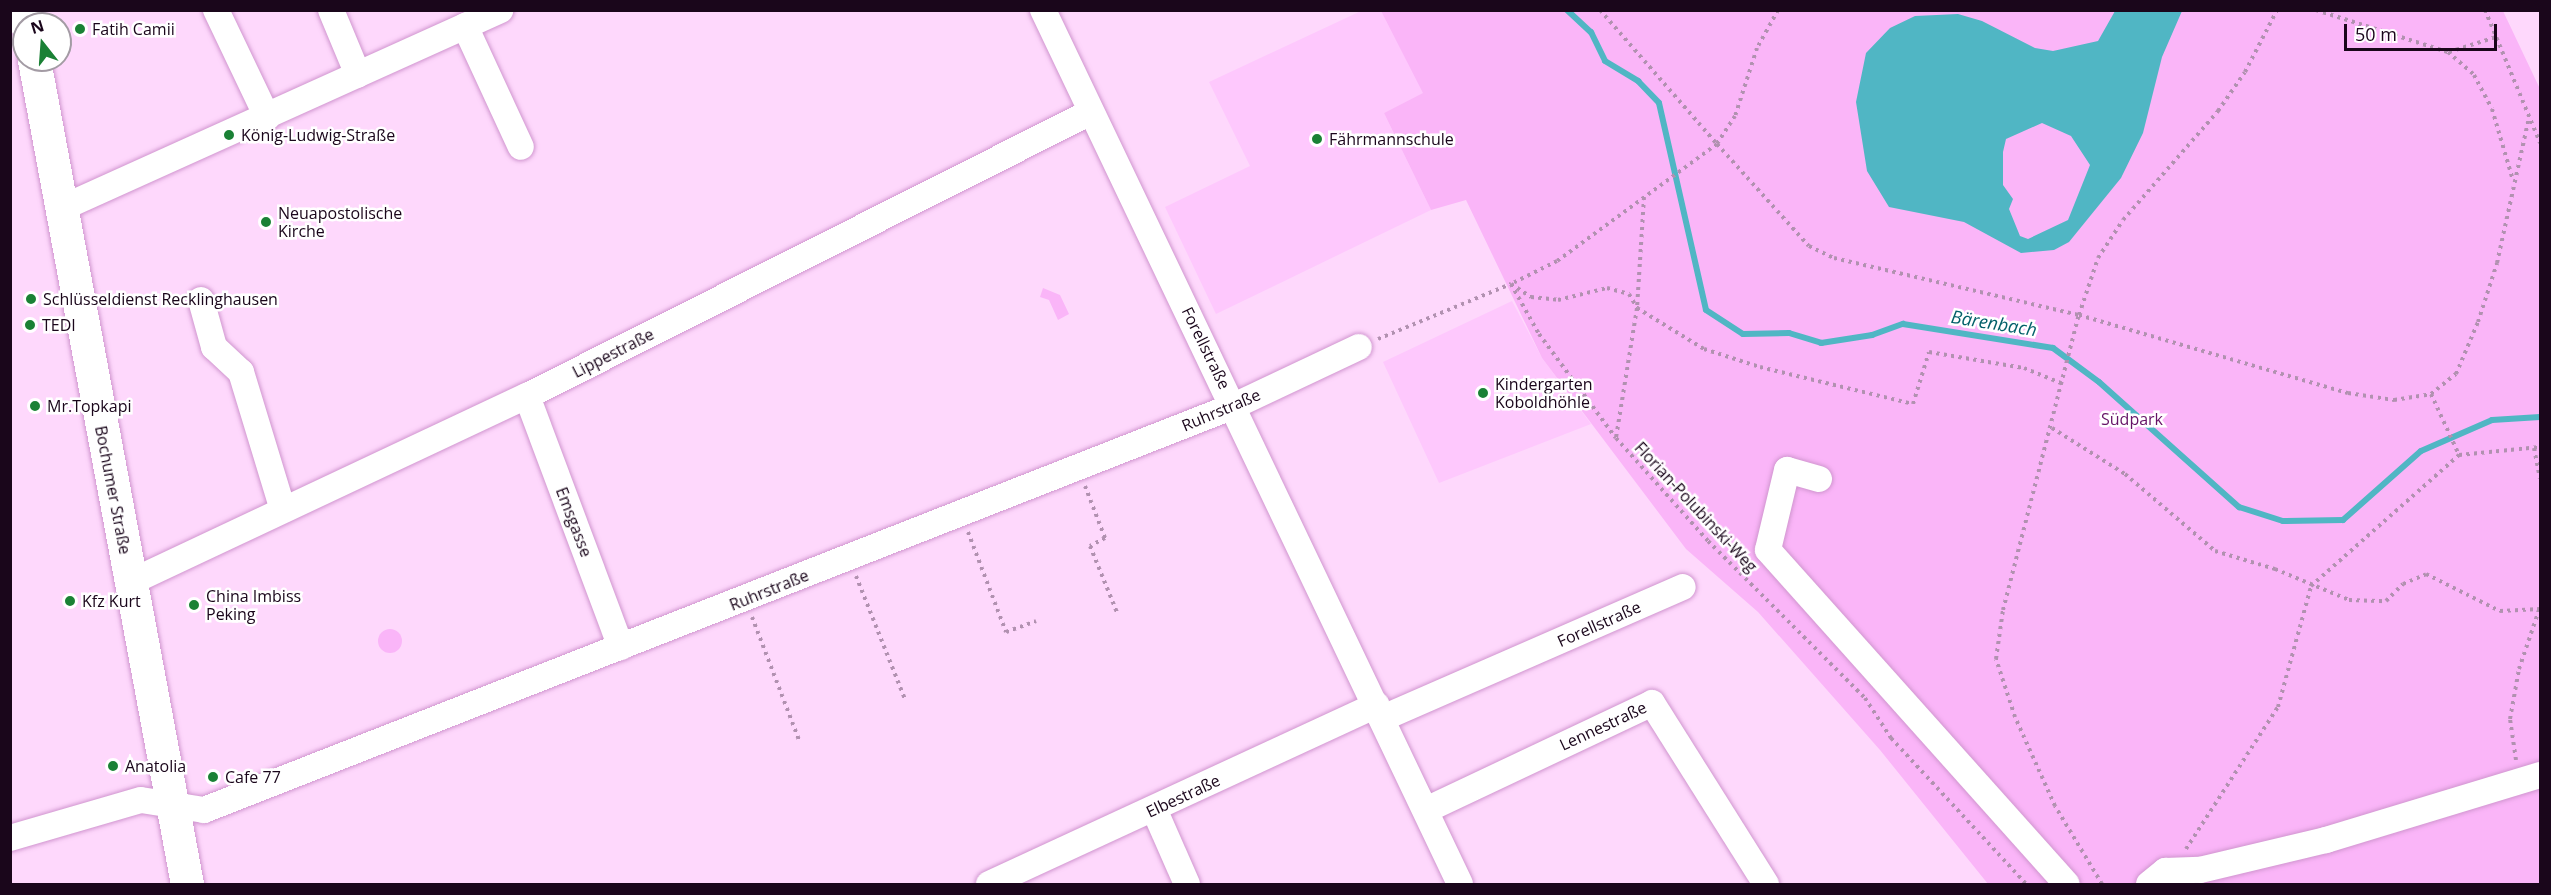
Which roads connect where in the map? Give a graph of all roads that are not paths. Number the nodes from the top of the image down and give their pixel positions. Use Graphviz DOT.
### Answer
graph roads {
  1 [pos="216,10"];
  2 [pos="331,10"];
  3 [pos="500,10"];
  4 [pos="1043,10"];
  5 [pos="465,26"];
  6 [pos="36,72"];
  7 [pos="358,75"];
  8 [pos="1091,112"];
  9 [pos="267,117"];
  10 [pos="521,147"];
  11 [pos="62,208"];
  12 [pos="201,300"];
  13 [pos="1359,347"];
  14 [pos="527,396"];
  15 [pos="1234,406"];
  16 [pos="1819,479"];
  17 [pos="283,510"];
  18 [pos="131,582"];
  19 [pos="1683,587"];
  20 [pos="621,647"];
  21 [pos="1380,712"];
  22 [pos="2530,778"];
  23 [pos="173,805"];
  24 [pos="1154,809"];
  25 [pos="1426,810"];
  26 [pos="10,838"];
  27 [pos="2157,878"];
  28 [pos="188,885"];
  29 [pos="989,885"];
  30 [pos="1187,885"];
  31 [pos="1460,885"];
  32 [pos="1766,885"];
  33 [pos="2067,885"];
  1 -- 9 [label="street"];
  2 -- 7 [label="street"];
  3 -- 5 [label="street"];
  4 -- 8 [label="street, Forellstraße"];
  5 -- 7 [label="street"];
  5 -- 10 [label="street"];
  6 -- 11 [label="main road, Bochumer Straße"];
  7 -- 9 [label="street"];
  8 -- 14 [label="street, Lippestraße"];
  8 -- 15 [label="street, Forellstraße"];
  9 -- 11 [label="street"];
  11 -- 18 [label="main road, Bochumer Straße"];
  12 -- 17 [label="street"];
  13 -- 15 [label="street, Ruhrstraße"];
  14 -- 17 [label="street, Lippestraße"];
  14 -- 20 [label="street, Emsgasse"];
  15 -- 20 [label="street, Ruhrstraße"];
  15 -- 21 [label="street, Forellstraße"];
  16 -- 33 [label="street"];
  17 -- 18 [label="street, Lippestraße"];
  18 -- 23 [label="main road, Bochumer Straße"];
  19 -- 21 [label="street, Forellstraße"];
  20 -- 23 [label="street, Ruhrstraße"];
  21 -- 24 [label="street, Elbestraße"];
  21 -- 25 [label="street, Forellstraße"];
  22 -- 27 [label="street"];
  23 -- 26 [label="street, Ruhrstraße"];
  23 -- 28 [label="main road, Bochumer Straße"];
  24 -- 29 [label="street, Elbestraße"];
  24 -- 30 [label="street"];
  25 -- 31 [label="street, Forellstraße"];
  25 -- 32 [label="street, Lennestraße"];
}
